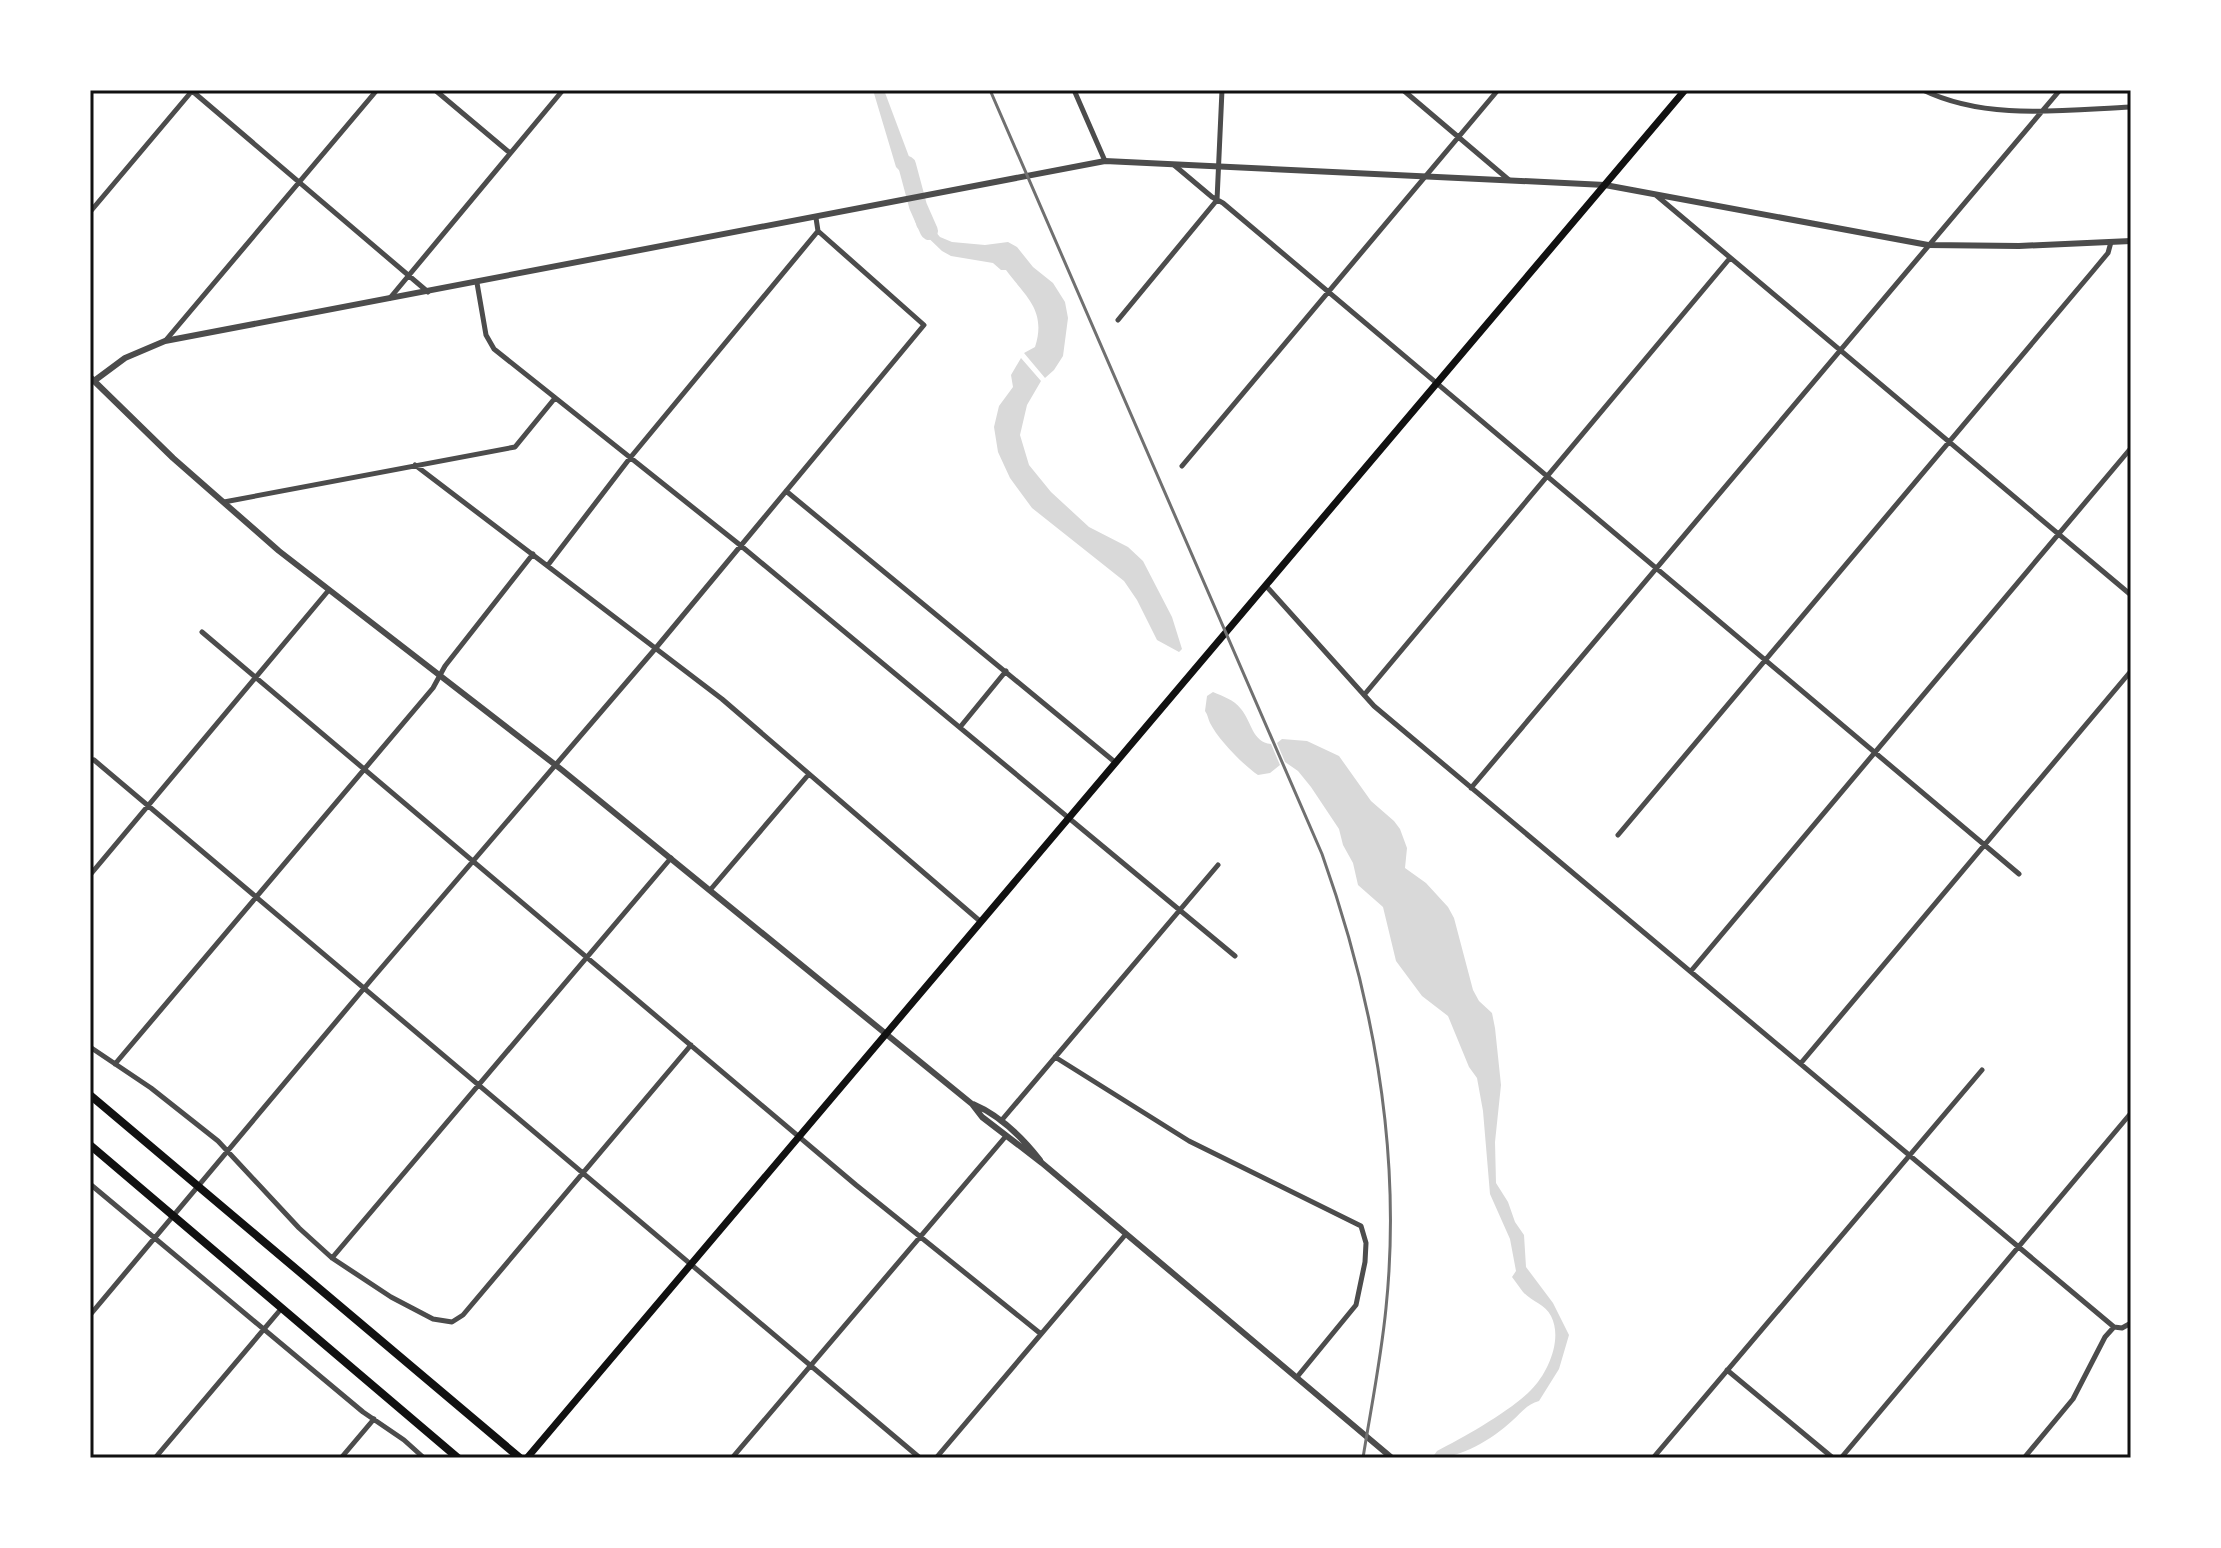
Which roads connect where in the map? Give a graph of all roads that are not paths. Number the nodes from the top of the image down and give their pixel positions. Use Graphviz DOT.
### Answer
graph roads {
  1 [pos="192,90"];
  2 [pos="377,90"];
  3 [pos="435,90"];
  4 [pos="563,90"];
  5 [pos="1074,90"];
  6 [pos="1222,90"];
  7 [pos="1403,90"];
  8 [pos="1498,90"];
  9 [pos="1685,90"];
  10 [pos="1923,90"];
  11 [pos="2060,90"];
  12 [pos="2131,107"];
  13 [pos="2042,111"];
  14 [pos="1458,137"];
  15 [pos="510,153"];
  16 [pos="1105,161"];
  17 [pos="1173,165"];
  18 [pos="1219,167"];
  19 [pos="1425,177"];
  20 [pos="1509,180"];
  21 [pos="299,182"];
  22 [pos="1605,185"];
  23 [pos="1656,196"];
  24 [pos="1217,200"];
  25 [pos="90,212"];
  26 [pos="816,218"];
  27 [pos="818,231"];
  28 [pos="2131,241"];
  29 [pos="2111,242"];
  30 [pos="1928,245"];
  31 [pos="1730,258"];
  32 [pos="409,275"];
  33 [pos="477,283"];
  34 [pos="1328,291"];
  35 [pos="429,292"];
  36 [pos="389,300"];
  37 [pos="1118,320"];
  38 [pos="165,341"];
  39 [pos="1840,350"];
  40 [pos="92,379"];
  41 [pos="1437,384"];
  42 [pos="555,398"];
  43 [pos="1950,443"];
  44 [pos="2131,448"];
  45 [pos="630,458"];
  46 [pos="415,465"];
  47 [pos="1182,466"];
  48 [pos="1546,477"];
  49 [pos="786,491"];
  50 [pos="223,503"];
  51 [pos="2058,535"];
  52 [pos="740,545"];
  53 [pos="533,554"];
  54 [pos="548,565"];
  55 [pos="1656,569"];
  56 [pos="1267,587"];
  57 [pos="328,591"];
  58 [pos="2131,595"];
  59 [pos="202,632"];
  60 [pos="655,649"];
  61 [pos="1766,661"];
  62 [pos="1006,671"];
  63 [pos="2131,671"];
  64 [pos="440,676"];
  65 [pos="255,678"];
  66 [pos="1364,695"];
  67 [pos="961,726"];
  68 [pos="1875,753"];
  69 [pos="94,760"];
  70 [pos="1117,763"];
  71 [pos="555,764"];
  72 [pos="364,770"];
  73 [pos="809,774"];
  74 [pos="1471,788"];
  75 [pos="148,805"];
  76 [pos="1071,818"];
  77 [pos="1618,835"];
  78 [pos="1984,845"];
  79 [pos="671,858"];
  80 [pos="473,863"];
  81 [pos="1218,865"];
  82 [pos="2019,874"];
  83 [pos="90,875"];
  84 [pos="711,889"];
  85 [pos="256,898"];
  86 [pos="1180,909"];
  87 [pos="982,922"];
  88 [pos="1235,956"];
  89 [pos="586,957"];
  90 [pos="1691,971"];
  91 [pos="365,988"];
  92 [pos="888,1034"];
  93 [pos="691,1045"];
  94 [pos="90,1047"];
  95 [pos="1055,1057"];
  96 [pos="1801,1063"];
  97 [pos="115,1064"];
  98 [pos="1982,1070"];
  99 [pos="479,1083"];
  100 [pos="90,1095"];
  101 [pos="972,1104"];
  102 [pos="2131,1113"];
  103 [pos="1001,1121"];
  104 [pos="1006,1136"];
  105 [pos="800,1137"];
  106 [pos="90,1145"];
  107 [pos="229,1152"];
  108 [pos="1910,1155"];
  109 [pos="1042,1163"];
  110 [pos="582,1173"];
  111 [pos="90,1184"];
  112 [pos="198,1187"];
  113 [pos="173,1217"];
  114 [pos="1126,1234"];
  115 [pos="921,1238"];
  116 [pos="155,1239"];
  117 [pos="2019,1246"];
  118 [pos="332,1258"];
  119 [pos="691,1264"];
  120 [pos="281,1309"];
  121 [pos="90,1315"];
  122 [pos="2131,1323"];
  123 [pos="2114,1327"];
  124 [pos="264,1330"];
  125 [pos="1041,1334"];
  126 [pos="810,1366"];
  127 [pos="1727,1370"];
  128 [pos="1297,1377"];
  129 [pos="374,1419"];
  130 [pos="155,1458"];
  131 [pos="341,1458"];
  132 [pos="424,1458"];
  133 [pos="458,1458"];
  134 [pos="520,1458"];
  135 [pos="527,1458"];
  136 [pos="732,1458"];
  137 [pos="920,1458"];
  138 [pos="936,1458"];
  139 [pos="1392,1458"];
  140 [pos="1653,1458"];
  141 [pos="1833,1458"];
  142 [pos="1841,1458"];
  143 [pos="2024,1458"];
  1 -- 21 [label="street"];
  1 -- 25 [label="street"];
  2 -- 21 [label="street"];
  3 -- 15 [label="street"];
  4 -- 15 [label="street"];
  5 -- 16 [label="street"];
  6 -- 18 [label="street"];
  7 -- 14 [label="street"];
  8 -- 14 [label="street"];
  9 -- 22 [label="main road"];
  10 -- 13 [label="street"];
  11 -- 13 [label="street"];
  12 -- 13 [label="street"];
  13 -- 30 [label="street"];
  14 -- 19 [label="street"];
  14 -- 20 [label="street"];
  15 -- 32 [label="street"];
  16 -- 17 [label="street"];
  16 -- 26 [label="street"];
  17 -- 18 [label="street"];
  17 -- 24 [label="street"];
  18 -- 19 [label="street"];
  18 -- 24 [label="street"];
  19 -- 20 [label="street"];
  19 -- 34 [label="street"];
  20 -- 22 [label="street"];
  21 -- 32 [label="street"];
  21 -- 38 [label="street"];
  22 -- 23 [label="street"];
  22 -- 41 [label="main road"];
  23 -- 30 [label="street"];
  23 -- 31 [label="street"];
  24 -- 34 [label="street"];
  24 -- 37 [label="street"];
  26 -- 27 [label="street"];
  26 -- 33 [label="street"];
  27 -- 45 [label="street"];
  27 -- 49 [label="street"];
  28 -- 29 [label="street"];
  29 -- 30 [label="street"];
  29 -- 43 [label="street"];
  30 -- 39 [label="street"];
  31 -- 39 [label="street"];
  31 -- 48 [label="street"];
  32 -- 35 [label="street"];
  32 -- 36 [label="street"];
  33 -- 35 [label="street"];
  33 -- 42 [label="street"];
  34 -- 41 [label="street"];
  34 -- 47 [label="street"];
  35 -- 36 [label="street"];
  36 -- 38 [label="street"];
  38 -- 40 [label="street"];
  39 -- 43 [label="street"];
  39 -- 55 [label="street"];
  40 -- 50 [label="street"];
  41 -- 48 [label="street"];
  41 -- 56 [label="main road"];
  42 -- 45 [label="street"];
  42 -- 46 [label="street"];
  43 -- 51 [label="street"];
  43 -- 61 [label="street"];
  44 -- 51 [label="street"];
  45 -- 52 [label="street"];
  45 -- 54 [label="street"];
  46 -- 50 [label="street"];
  46 -- 53 [label="street"];
  48 -- 55 [label="street"];
  48 -- 66 [label="street"];
  49 -- 52 [label="street"];
  49 -- 62 [label="street"];
  50 -- 57 [label="street"];
  51 -- 58 [label="street"];
  51 -- 68 [label="street"];
  52 -- 60 [label="street"];
  52 -- 67 [label="street"];
  53 -- 54 [label="street"];
  53 -- 64 [label="street"];
  54 -- 60 [label="street"];
  55 -- 61 [label="street"];
  55 -- 74 [label="street"];
  56 -- 66 [label="street"];
  56 -- 70 [label="main road"];
  57 -- 64 [label="street"];
  57 -- 65 [label="street"];
  59 -- 65 [label="street"];
  60 -- 71 [label="street"];
  60 -- 73 [label="street"];
  61 -- 68 [label="street"];
  61 -- 77 [label="street"];
  62 -- 67 [label="street"];
  62 -- 70 [label="street"];
  63 -- 78 [label="street"];
  64 -- 71 [label="street"];
  64 -- 72 [label="street"];
  65 -- 72 [label="street"];
  65 -- 75 [label="street"];
  66 -- 74 [label="street"];
  67 -- 76 [label="street"];
  68 -- 78 [label="street"];
  68 -- 90 [label="street"];
  69 -- 75 [label="street"];
  70 -- 76 [label="main road"];
  71 -- 79 [label="street"];
  71 -- 80 [label="street"];
  72 -- 80 [label="street"];
  72 -- 85 [label="street"];
  73 -- 84 [label="street"];
  73 -- 87 [label="street"];
  74 -- 90 [label="street"];
  75 -- 83 [label="street"];
  75 -- 85 [label="street"];
  76 -- 86 [label="street"];
  76 -- 87 [label="main road"];
  78 -- 82 [label="street"];
  78 -- 96 [label="street"];
  79 -- 84 [label="street"];
  79 -- 89 [label="street"];
  80 -- 89 [label="street"];
  80 -- 91 [label="street"];
  81 -- 86 [label="street"];
  84 -- 92 [label="street"];
  85 -- 91 [label="street"];
  85 -- 97 [label="street"];
  86 -- 88 [label="street"];
  86 -- 95 [label="street"];
  87 -- 92 [label="main road"];
  89 -- 93 [label="street"];
  89 -- 99 [label="street"];
  90 -- 96 [label="street"];
  91 -- 99 [label="street"];
  91 -- 107 [label="street"];
  92 -- 101 [label="street"];
  92 -- 105 [label="main road"];
  93 -- 105 [label="street"];
  93 -- 110 [label="street"];
  94 -- 97 [label="street"];
  95 -- 103 [label="street"];
  95 -- 128 [label="street"];
  96 -- 108 [label="street"];
  97 -- 107 [label="street"];
  98 -- 108 [label="street"];
  99 -- 110 [label="street"];
  99 -- 118 [label="street"];
  100 -- 112 [label="main road"];
  101 -- 103 [label="street"];
  101 -- 104 [label="street"];
  102 -- 117 [label="street"];
  103 -- 109 [label="street"];
  104 -- 109 [label="street"];
  104 -- 115 [label="street"];
  105 -- 115 [label="street"];
  105 -- 119 [label="main road"];
  106 -- 113 [label="main road"];
  107 -- 112 [label="street"];
  107 -- 118 [label="street"];
  108 -- 117 [label="street"];
  108 -- 127 [label="street"];
  109 -- 114 [label="street"];
  110 -- 118 [label="street"];
  110 -- 119 [label="street"];
  111 -- 116 [label="street"];
  112 -- 113 [label="street"];
  112 -- 134 [label="main road"];
  113 -- 116 [label="street"];
  113 -- 120 [label="main road"];
  114 -- 125 [label="street"];
  114 -- 128 [label="street"];
  115 -- 125 [label="street"];
  115 -- 126 [label="street"];
  116 -- 121 [label="street"];
  116 -- 124 [label="street"];
  117 -- 123 [label="street"];
  117 -- 142 [label="street"];
  119 -- 126 [label="street"];
  119 -- 135 [label="main road"];
  120 -- 124 [label="street"];
  120 -- 133 [label="main road"];
  122 -- 123 [label="street"];
  123 -- 143 [label="street"];
  124 -- 129 [label="street"];
  124 -- 130 [label="street"];
  125 -- 138 [label="street"];
  126 -- 136 [label="street"];
  126 -- 137 [label="street"];
  127 -- 140 [label="street"];
  127 -- 141 [label="street"];
  128 -- 139 [label="street"];
  129 -- 131 [label="street"];
  129 -- 132 [label="street"];
}
